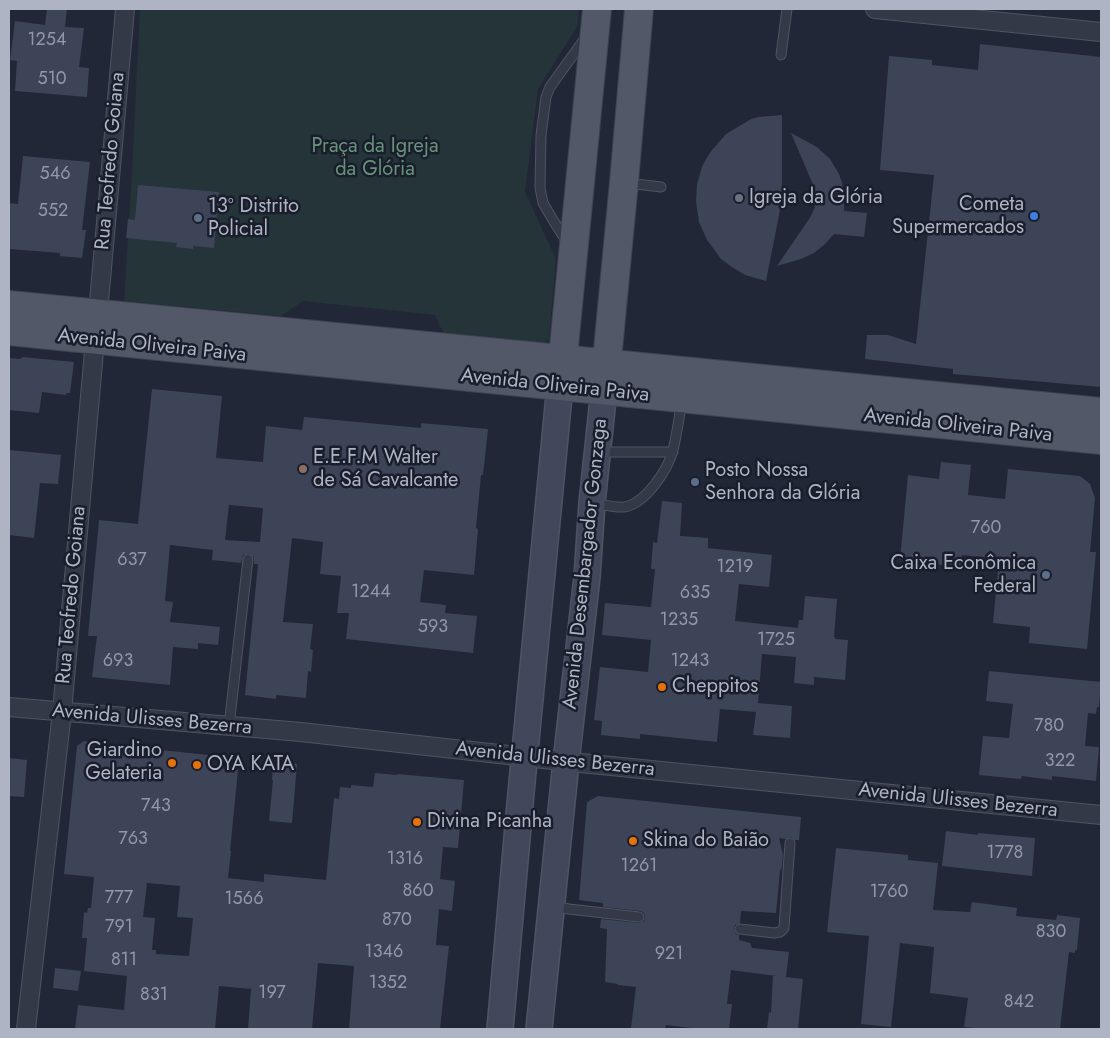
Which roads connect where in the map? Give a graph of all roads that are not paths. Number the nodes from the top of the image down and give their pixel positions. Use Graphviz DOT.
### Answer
graph roads {
  1 [pos="125,9"];
  2 [pos="639,9"];
  3 [pos="787,9"];
  4 [pos="875,9"];
  5 [pos="597,16"];
  6 [pos="1101,32"];
  7 [pos="781,55"];
  8 [pos="624,182"];
  9 [pos="661,187"];
  10 [pos="574,252"];
  11 [pos="9,305"];
  12 [pos="98,313"];
  13 [pos="9,332"];
  14 [pos="95,340"];
  15 [pos="563,358"];
  16 [pos="607,364"];
  17 [pos="560,386"];
  18 [pos="604,390"];
  19 [pos="682,399"];
  20 [pos="1101,412"];
  21 [pos="1101,440"];
  22 [pos="598,452"];
  23 [pos="672,452"];
  24 [pos="592,503"];
  25 [pos="248,559"];
  26 [pos="9,707"];
  27 [pos="62,712"];
  28 [pos="229,726"];
  29 [pos="524,756"];
  30 [pos="566,762"];
  31 [pos="1101,815"];
  32 [pos="790,843"];
  33 [pos="552,906"];
  34 [pos="638,917"];
  35 [pos="740,929"];
  36 [pos="26,1029"];
  37 [pos="500,1029"];
  38 [pos="540,1029"];
  1 -- 12 [label="street, Rua Teofredo Goiana"];
  2 -- 8 [label="main road, Avenida Desembargador Gonzaga"];
  3 -- 7 [label="lane"];
  4 -- 6 [label="street"];
  5 -- 10 [label="main road, Avenida Desembargador Gonzaga"];
  5 -- 10 [label="lane"];
  8 -- 9 [label="lane"];
  8 -- 16 [label="main road, Avenida Desembargador Gonzaga"];
  10 -- 15 [label="main road, Avenida Desembargador Gonzaga"];
  11 -- 12 [label="main road, Avenida Oliveira Paiva"];
  12 -- 15 [label="main road, Avenida Oliveira Paiva"];
  13 -- 14 [label="main road, Avenida Oliveira Paiva"];
  14 -- 17 [label="main road, Avenida Oliveira Paiva"];
  14 -- 27 [label="street, Rua Teofredo Goiana"];
  15 -- 16 [label="main road, Avenida Oliveira Paiva"];
  15 -- 17 [label="main road, Avenida Desembargador Gonzaga"];
  16 -- 18 [label="main road, Avenida Desembargador Gonzaga"];
  16 -- 20 [label="main road, Avenida Oliveira Paiva"];
  17 -- 18 [label="main road, Avenida Oliveira Paiva"];
  17 -- 29 [label="main road, Avenida Desembargador Gonzaga"];
  18 -- 19 [label="main road, Avenida Oliveira Paiva"];
  18 -- 22 [label="main road, Avenida Desembargador Gonzaga"];
  19 -- 21 [label="main road, Avenida Oliveira Paiva"];
  19 -- 23 [label="lane"];
  22 -- 23 [label="lane"];
  22 -- 24 [label="main road, Avenida Desembargador Gonzaga"];
  23 -- 24 [label="lane"];
  24 -- 30 [label="main road, Avenida Desembargador Gonzaga"];
  25 -- 28 [label="lane"];
  26 -- 27 [label="street, Avenida Ulisses Bezerra"];
  27 -- 28 [label="street, Avenida Ulisses Bezerra"];
  27 -- 36 [label="street, Rua Teofredo Goiana"];
  28 -- 29 [label="street, Avenida Ulisses Bezerra"];
  29 -- 30 [label="street, Avenida Ulisses Bezerra"];
  29 -- 37 [label="main road, Avenida Desembargador Gonzaga"];
  30 -- 31 [label="street, Avenida Ulisses Bezerra"];
  30 -- 33 [label="main road, Avenida Desembargador Gonzaga"];
  32 -- 35 [label="lane"];
  33 -- 34 [label="lane"];
  33 -- 38 [label="main road, Avenida Desembargador Gonzaga"];
}
